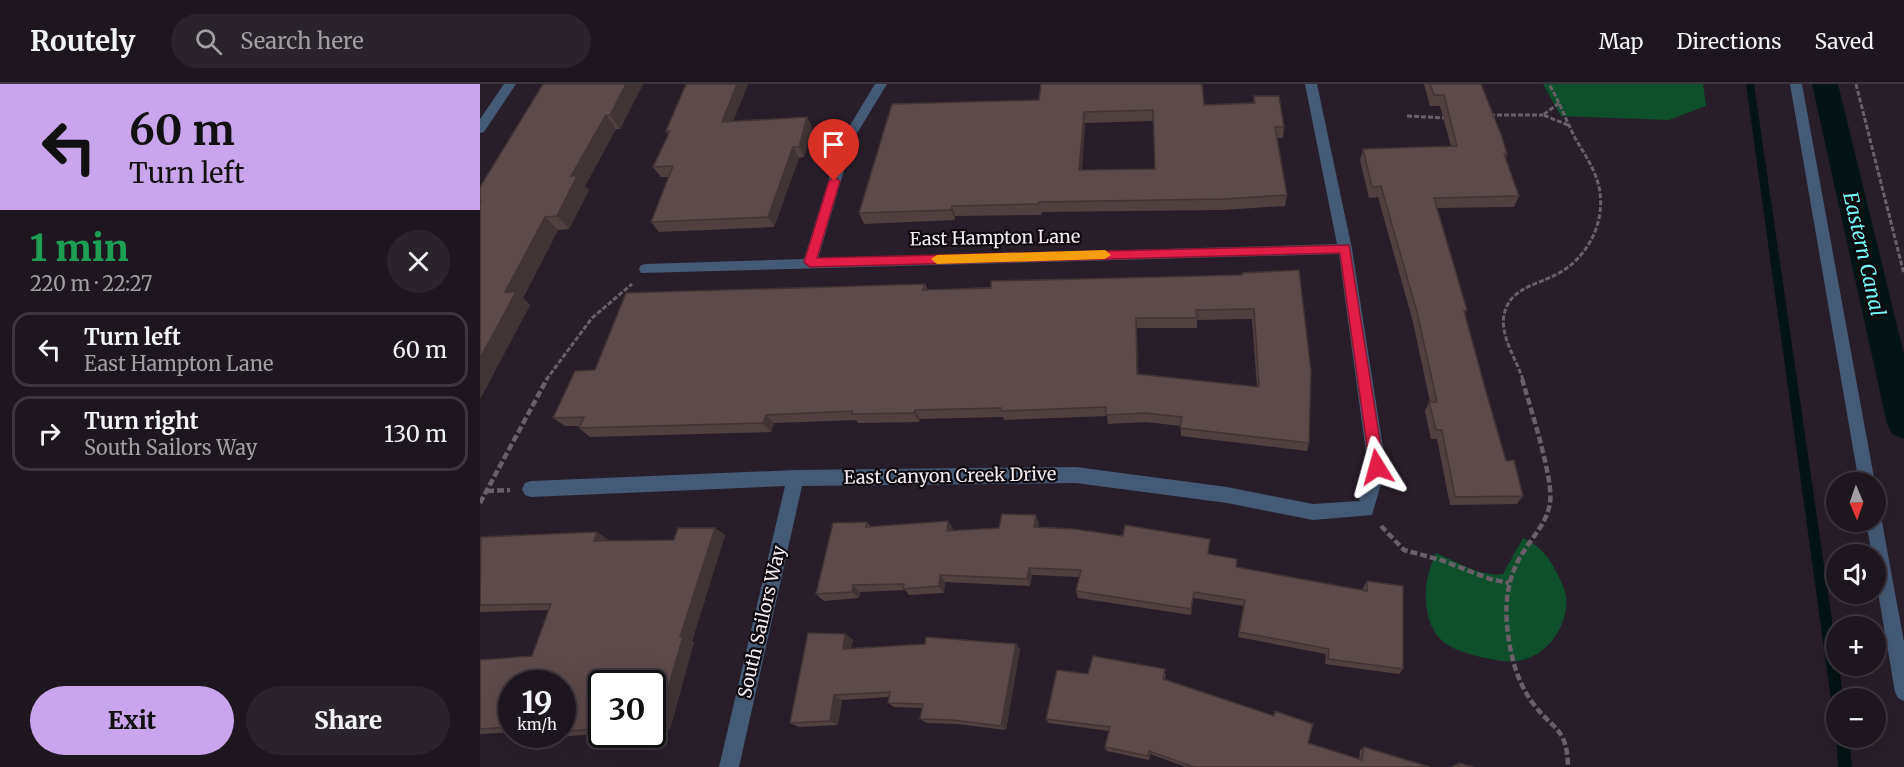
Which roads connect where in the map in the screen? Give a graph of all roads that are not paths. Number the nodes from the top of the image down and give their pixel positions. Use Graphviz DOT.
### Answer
graph roads {
  1 [pos="510,84"];
  2 [pos="881,84"];
  3 [pos="1311,84"];
  4 [pos="1796,84"];
  5 [pos="480,129"];
  6 [pos="1345,249"];
  7 [pos="810,262"];
  8 [pos="646,269"];
  9 [pos="1866,472"];
  10 [pos="795,478"];
  11 [pos="531,489"];
  12 [pos="1876,532"];
  13 [pos="1904,692"];
  14 [pos="729,767"];
  1 -- 5 [label="street"];
  2 -- 7 [label="street"];
  3 -- 6 [label="street"];
  4 -- 9 [label="lane"];
  6 -- 7 [label="street, East Hampton Lane"];
  6 -- 10 [label="street, East Canyon Creek Drive"];
  7 -- 8 [label="street, East Hampton Lane"];
  10 -- 11 [label="street, East Canyon Creek Drive"];
  10 -- 14 [label="street, South Sailors Way"];
  12 -- 13 [label="lane"];
}
